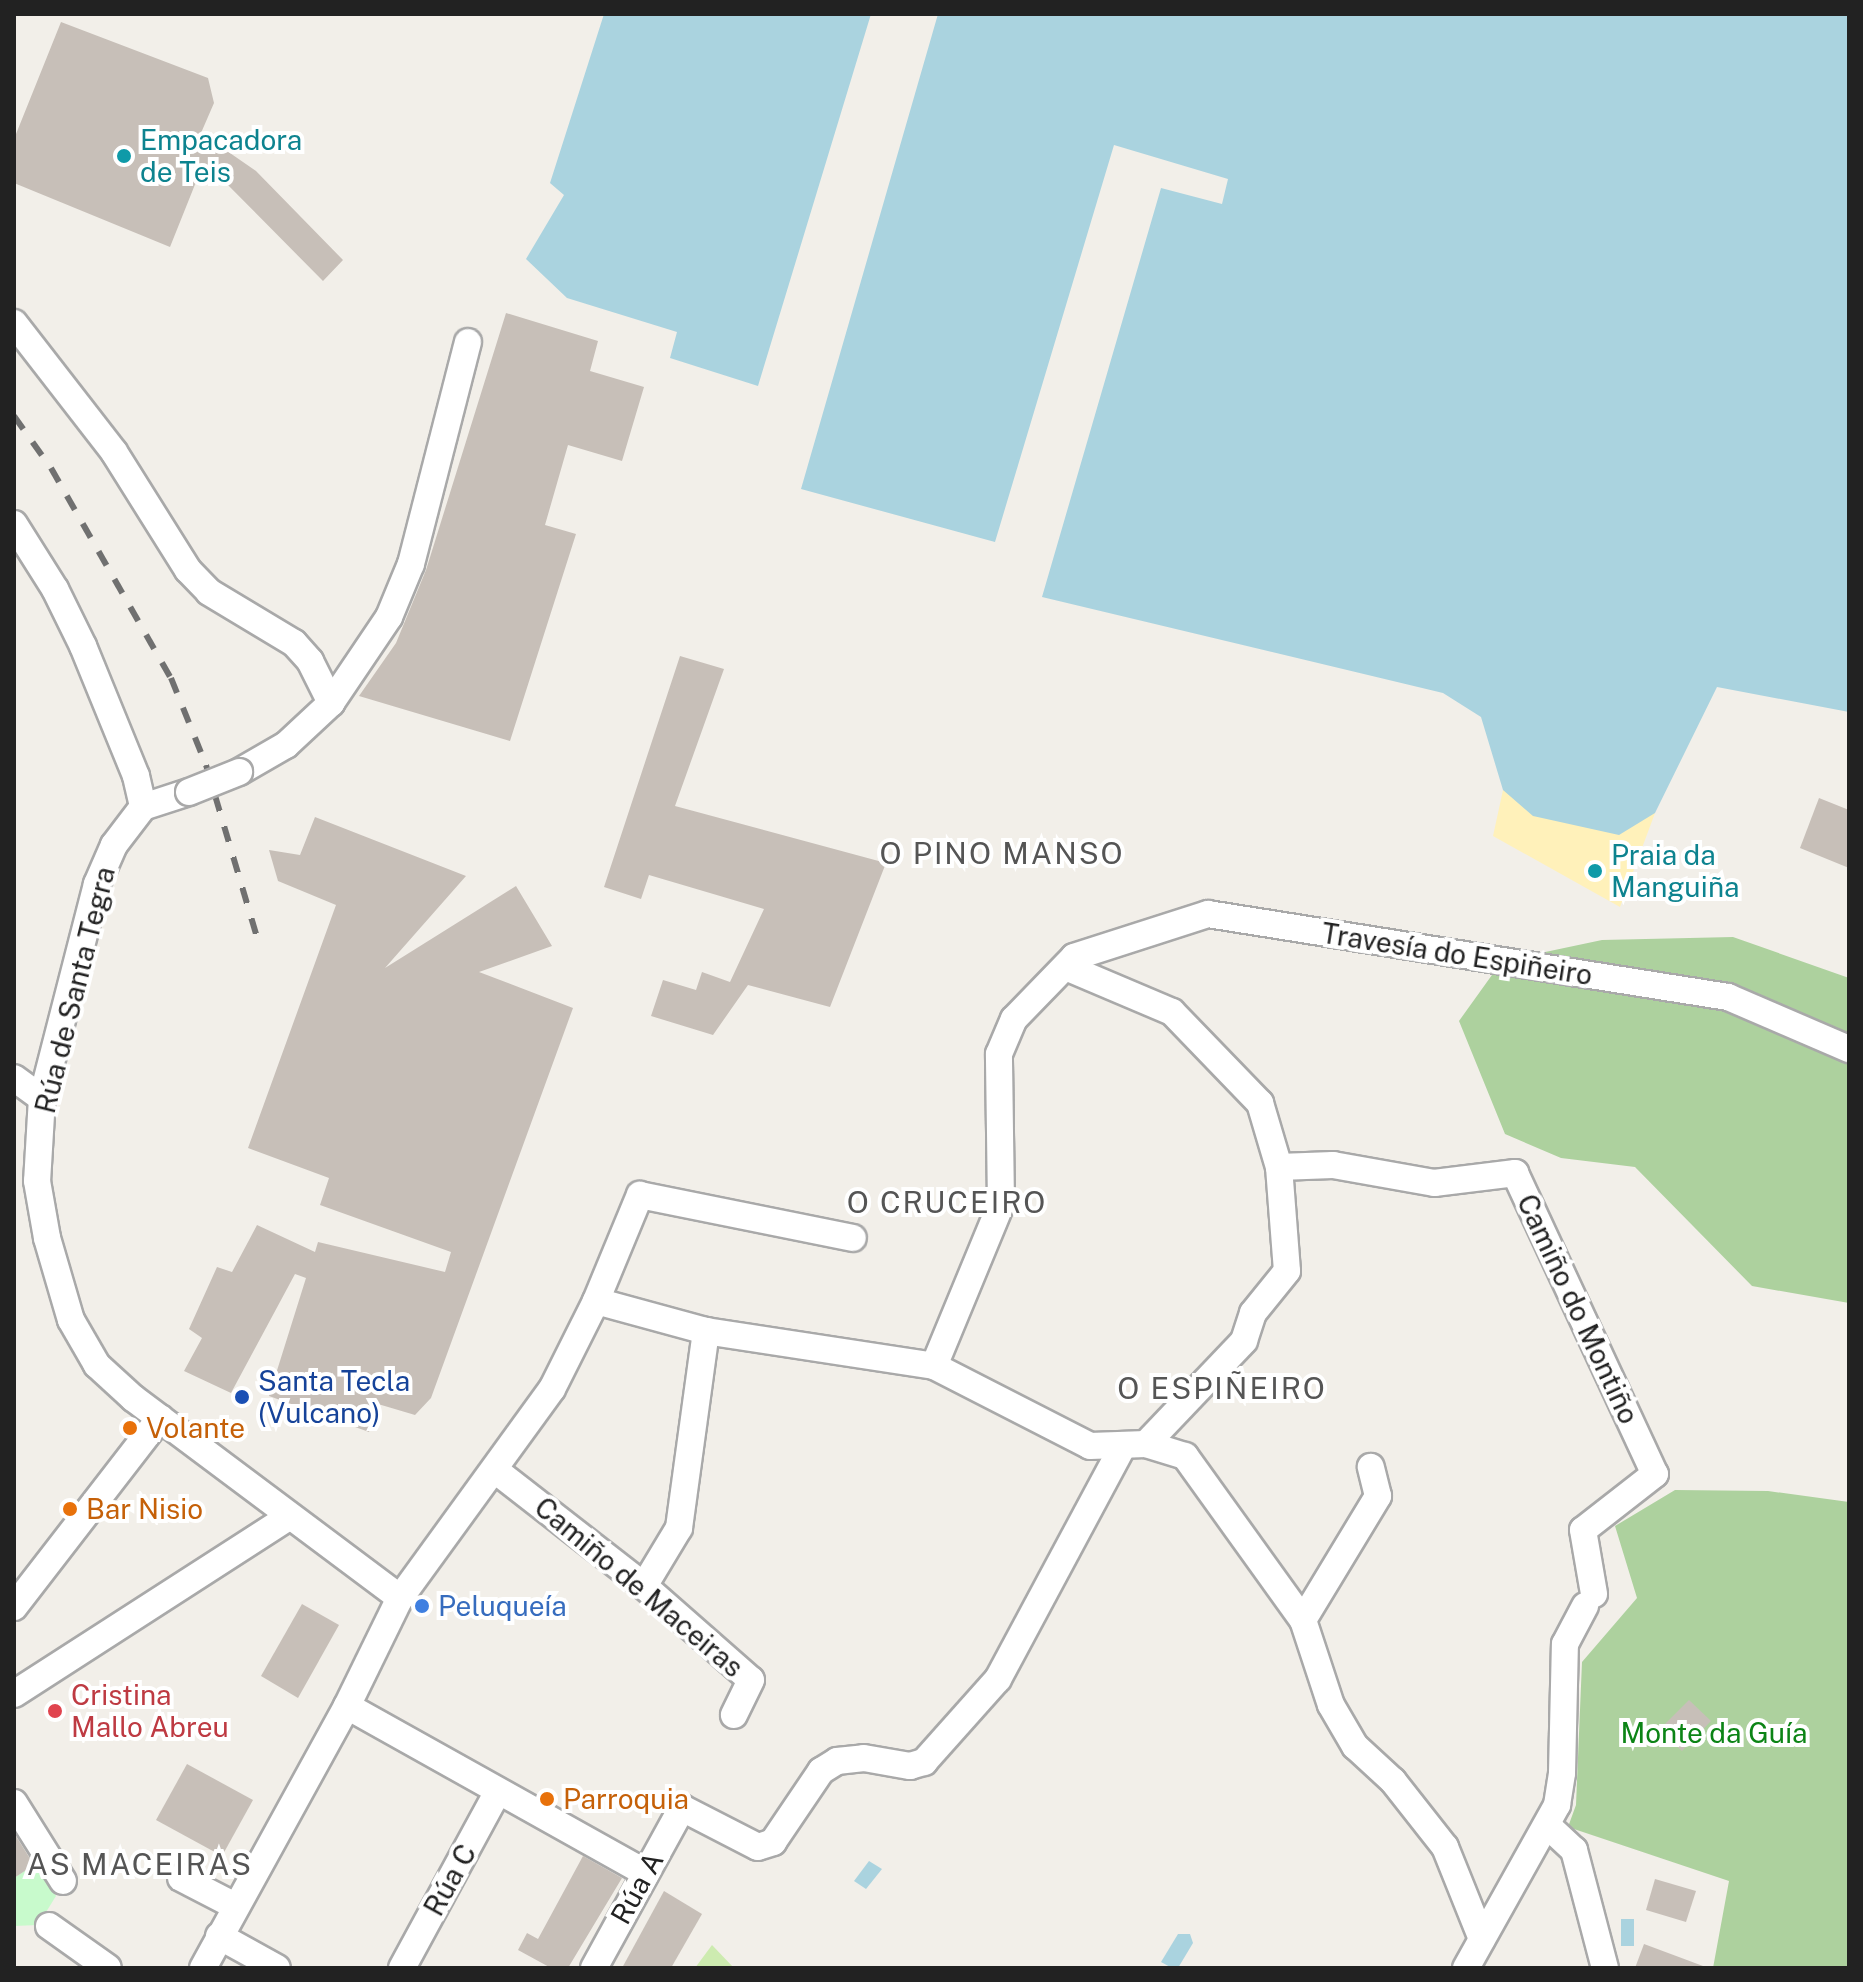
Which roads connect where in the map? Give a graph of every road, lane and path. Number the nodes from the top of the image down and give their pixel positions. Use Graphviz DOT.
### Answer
graph roads {
  1 [pos="14,323"];
  2 [pos="468,342"];
  3 [pos="14,524"];
  4 [pos="331,703"];
  5 [pos="143,807"];
  6 [pos="1066,967"];
  7 [pos="1849,1049"];
  8 [pos="14,1078"];
  9 [pos="42,1098"];
  10 [pos="1279,1167"];
  11 [pos="853,1238"];
  12 [pos="596,1301"];
  13 [pos="706,1331"];
  14 [pos="934,1366"];
  15 [pos="160,1418"];
  16 [pos="1134,1446"];
  17 [pos="1371,1467"];
  18 [pos="495,1470"];
  19 [pos="290,1516"];
  20 [pos="22,1576"];
  21 [pos="644,1586"];
  22 [pos="400,1598"];
  23 [pos="14,1607"];
  24 [pos="1303,1620"];
  25 [pos="14,1694"];
  26 [pos="347,1706"];
  27 [pos="734,1715"];
  28 [pos="497,1793"];
  29 [pos="14,1803"];
  30 [pos="1547,1825"];
  31 [pos="644,1872"];
  32 [pos="181,1878"];
  33 [pos="63,1881"];
  34 [pos="235,1906"];
  35 [pos="49,1926"];
  36 [pos="219,1936"];
  37 [pos="1482,1939"];
  38 [pos="108,1968"];
  39 [pos="203,1968"];
  40 [pos="277,1968"];
  41 [pos="402,1968"];
  42 [pos="594,1968"];
  43 [pos="1466,1968"];
  44 [pos="1605,1968"];
  1 -- 4 [label="street"];
  2 -- 4 [label="street"];
  3 -- 5 [label="street"];
  4 -- 5 [label="street, bridge"];
  5 -- 9 [label="street, Rúa de Santa Tegra"];
  6 -- 7 [label="street, Travesía do Espiñeiro"];
  6 -- 10 [label="street"];
  6 -- 14 [label="street, Travesía do Espiñeiro"];
  8 -- 9 [label="street"];
  9 -- 15 [label="street, Rúa de Santa Tegra"];
  10 -- 16 [label="street"];
  10 -- 30 [label="street, Camiño do Montiño"];
  11 -- 12 [label="street"];
  12 -- 13 [label="street"];
  12 -- 18 [label="street"];
  13 -- 14 [label="street"];
  13 -- 21 [label="street"];
  14 -- 16 [label="street"];
  15 -- 19 [label="street, Rúa de Santa Tegra"];
  15 -- 20 [label="street"];
  16 -- 24 [label="street"];
  16 -- 31 [label="street, Rúa A"];
  17 -- 24 [label="street"];
  18 -- 21 [label="street, Camiño de Maceiras"];
  18 -- 22 [label="street"];
  19 -- 22 [label="street, Rúa de Santa Tegra"];
  19 -- 25 [label="street"];
  20 -- 23 [label="street"];
  21 -- 27 [label="street, Camiño de Maceiras"];
  22 -- 26 [label="street"];
  24 -- 37 [label="street"];
  26 -- 28 [label="street"];
  26 -- 34 [label="street"];
  28 -- 31 [label="street"];
  28 -- 41 [label="street, Rúa C"];
  29 -- 33 [label="street"];
  30 -- 37 [label="street"];
  30 -- 44 [label="street"];
  31 -- 42 [label="street, Rúa A"];
  32 -- 34 [label="street"];
  34 -- 36 [label="street"];
  35 -- 38 [label="street"];
  36 -- 39 [label="street"];
  36 -- 40 [label="street"];
  37 -- 43 [label="street"];
}
